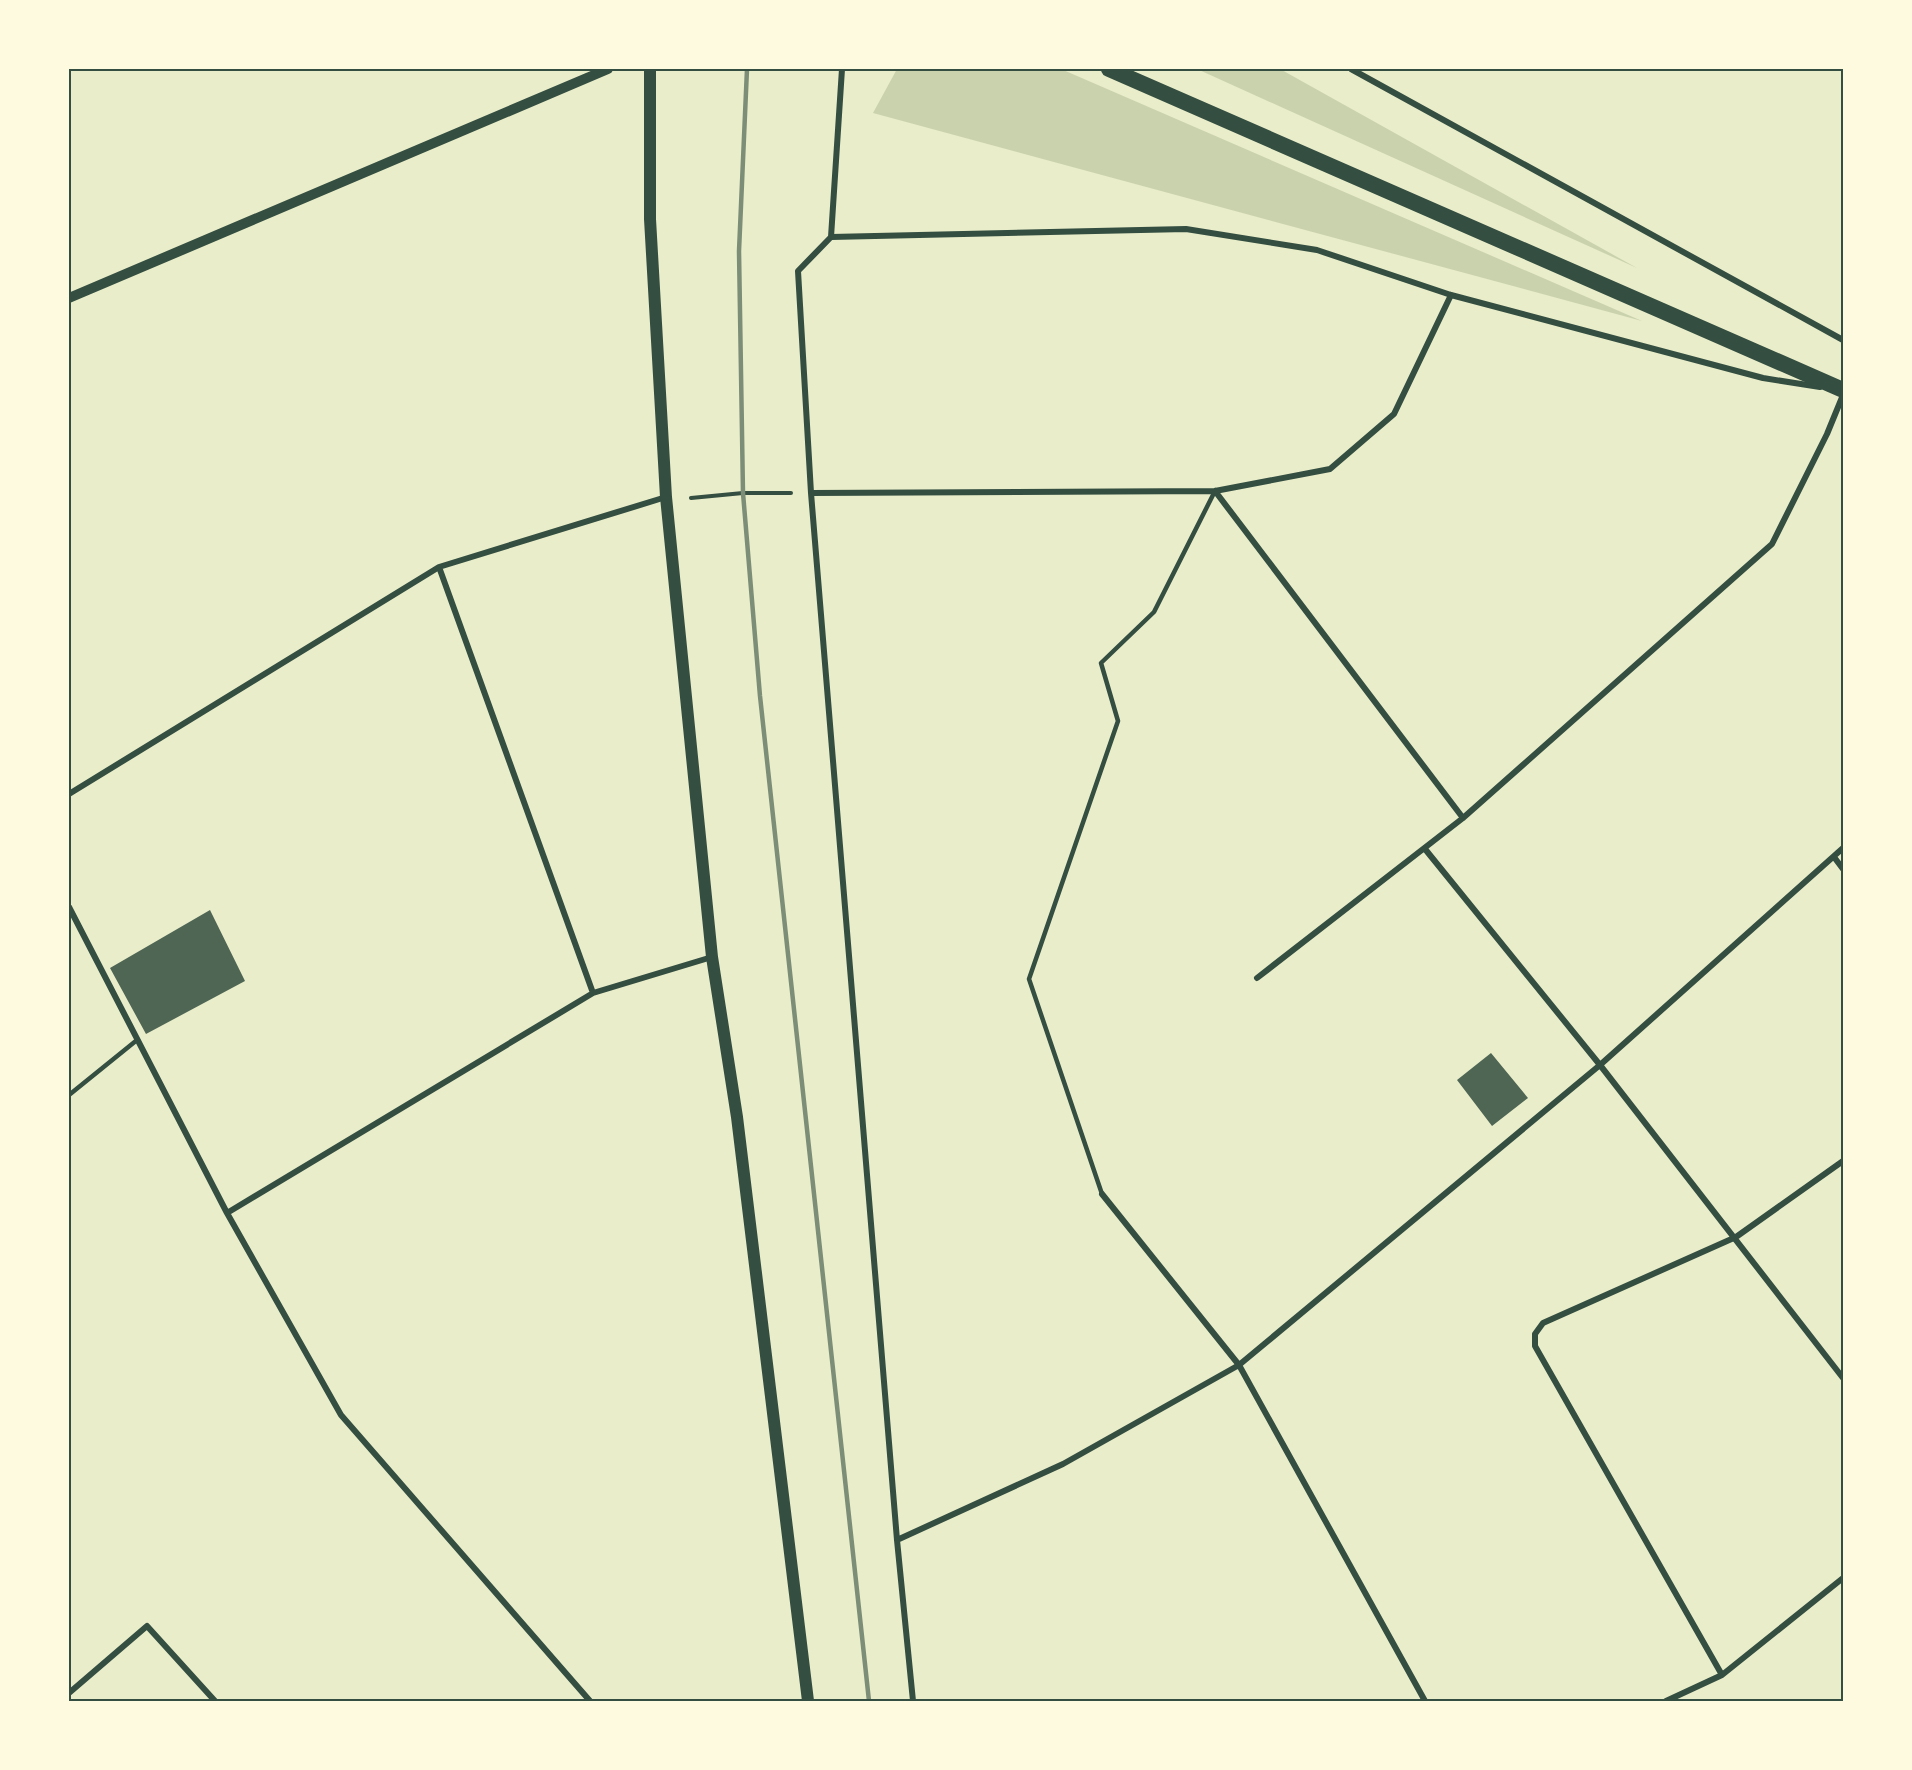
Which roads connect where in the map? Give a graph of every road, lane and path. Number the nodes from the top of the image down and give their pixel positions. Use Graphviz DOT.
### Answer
graph roads {
  1 [pos="608,69"];
  2 [pos="650,69"];
  3 [pos="842,69"];
  4 [pos="1109,69"];
  5 [pos="1352,69"];
  6 [pos="831,237"];
  7 [pos="1450,295"];
  8 [pos="69,298"];
  9 [pos="1843,340"];
  10 [pos="1843,390"];
  11 [pos="1843,395"];
  12 [pos="1215,491"];
  13 [pos="811,493"];
  14 [pos="666,497"];
  15 [pos="439,567"];
  16 [pos="69,794"];
  17 [pos="1463,818"];
  18 [pos="1843,848"];
  19 [pos="1425,849"];
  20 [pos="1834,856"];
  21 [pos="1843,868"];
  22 [pos="69,908"];
  23 [pos="712,957"];
  24 [pos="1257,978"];
  25 [pos="593,993"];
  26 [pos="137,1040"];
  27 [pos="1600,1065"];
  28 [pos="69,1095"];
  29 [pos="1843,1161"];
  30 [pos="1102,1194"];
  31 [pos="227,1213"];
  32 [pos="1736,1237"];
  33 [pos="1239,1365"];
  34 [pos="1843,1378"];
  35 [pos="897,1540"];
  36 [pos="1843,1578"];
  37 [pos="1722,1675"];
  38 [pos="69,1693"];
  39 [pos="215,1701"];
  40 [pos="590,1701"];
  41 [pos="808,1701"];
  42 [pos="913,1701"];
  43 [pos="1425,1701"];
  44 [pos="1666,1701"];
  1 -- 8 [label="street"];
  2 -- 14 [label="main road"];
  3 -- 6 [label="street"];
  4 -- 10 [label="highway"];
  5 -- 9 [label="street"];
  6 -- 7 [label="street"];
  6 -- 13 [label="street"];
  7 -- 10 [label="street"];
  7 -- 12 [label="street"];
  11 -- 17 [label="street"];
  12 -- 13 [label="street"];
  12 -- 17 [label="street"];
  12 -- 30 [label="lane"];
  13 -- 14 [label="path"];
  13 -- 35 [label="street"];
  14 -- 15 [label="street"];
  14 -- 23 [label="main road"];
  15 -- 16 [label="street"];
  15 -- 25 [label="street"];
  17 -- 19 [label="street"];
  18 -- 20 [label="street"];
  19 -- 24 [label="street"];
  19 -- 27 [label="street"];
  20 -- 21 [label="street"];
  20 -- 27 [label="street"];
  22 -- 26 [label="street"];
  23 -- 25 [label="street"];
  23 -- 41 [label="main road"];
  25 -- 31 [label="street"];
  26 -- 28 [label="lane"];
  26 -- 31 [label="street"];
  27 -- 32 [label="street"];
  27 -- 33 [label="street"];
  29 -- 32 [label="street"];
  30 -- 33 [label="street"];
  31 -- 40 [label="street"];
  32 -- 34 [label="street"];
  32 -- 37 [label="street"];
  33 -- 35 [label="street"];
  33 -- 43 [label="street"];
  35 -- 42 [label="street"];
  36 -- 37 [label="street"];
  37 -- 44 [label="street"];
  38 -- 39 [label="street"];
}
